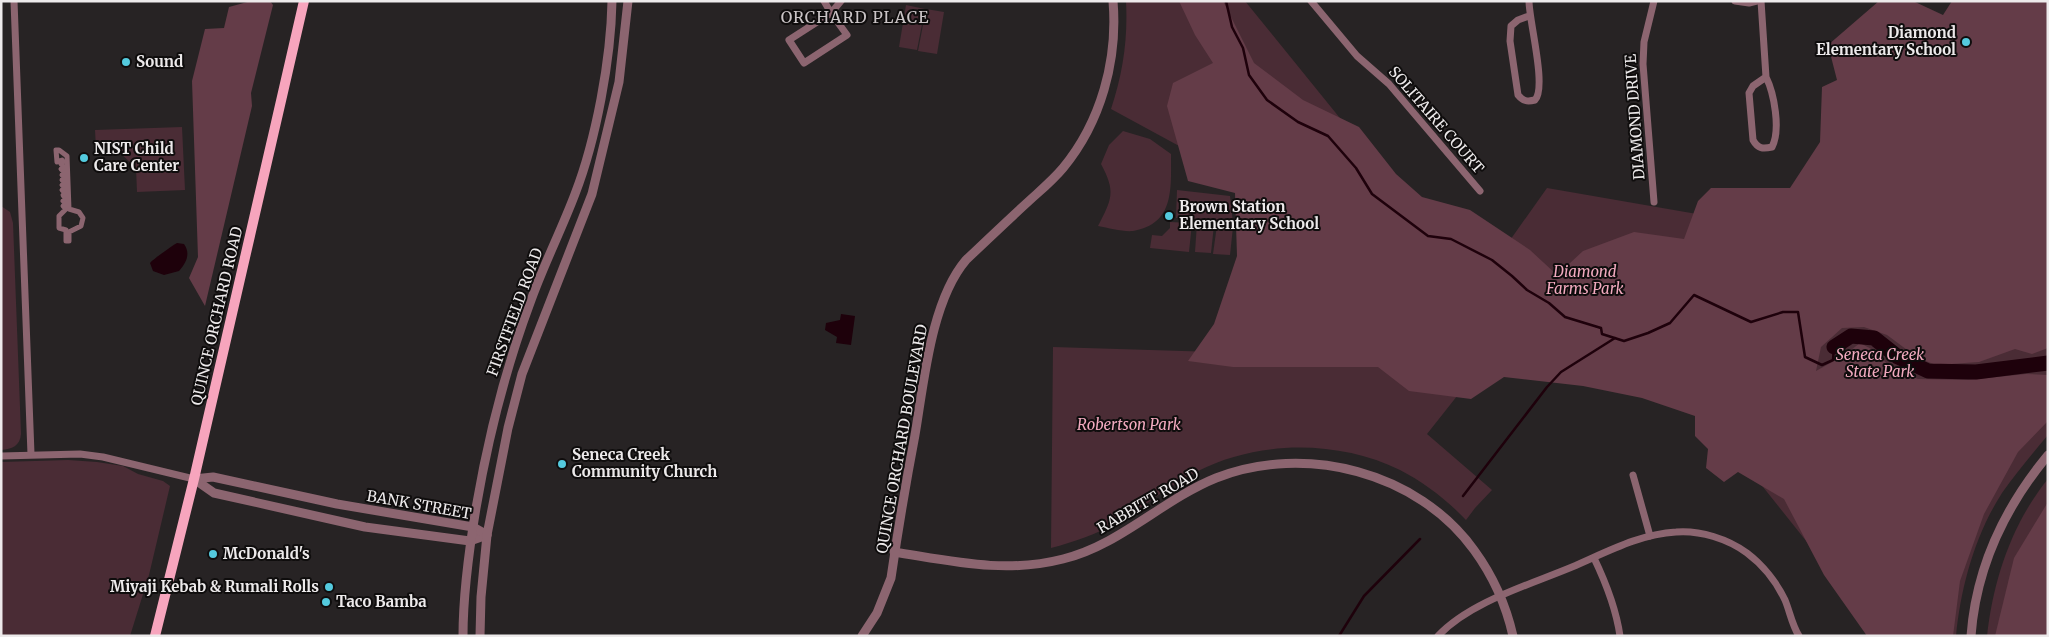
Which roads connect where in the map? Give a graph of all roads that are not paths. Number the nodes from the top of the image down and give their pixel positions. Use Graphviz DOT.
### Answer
graph roads {
  1 [pos="14,1"];
  2 [pos="304,1"];
  3 [pos="612,1"];
  4 [pos="628,1"];
  5 [pos="824,1"];
  6 [pos="841,1"];
  7 [pos="1113,1"];
  8 [pos="1311,1"];
  9 [pos="1529,1"];
  10 [pos="1654,1"];
  11 [pos="1735,1"];
  12 [pos="1759,1"];
  13 [pos="831,13"];
  14 [pos="1529,16"];
  15 [pos="1766,77"];
  16 [pos="1480,191"];
  17 [pos="1654,202"];
  18 [pos="83,218"];
  19 [pos="31,454"];
  20 [pos="2048,455"];
  21 [pos="1,456"];
  22 [pos="1633,475"];
  23 [pos="194,479"];
  24 [pos="473,527"];
  25 [pos="487,535"];
  26 [pos="1650,536"];
  27 [pos="470,541"];
  28 [pos="894,552"];
  29 [pos="1594,558"];
  30 [pos="1501,597"];
  31 [pos="155,636"];
  32 [pos="463,636"];
  33 [pos="480,636"];
  34 [pos="862,636"];
  35 [pos="1438,636"];
  36 [pos="1513,636"];
  37 [pos="1620,636"];
  38 [pos="1799,636"];
  39 [pos="1971,636"];
  1 -- 19 [label="street"];
  2 -- 23 [label="main road, QUINCE ORCHARD ROAD"];
  3 -- 24 [label="street, FIRSTFIELD ROAD"];
  4 -- 25 [label="street, FIRSTFIELD ROAD"];
  5 -- 13 [label="street"];
  6 -- 13 [label="street"];
  7 -- 28 [label="street, QUINCE ORCHARD BOULEVARD"];
  8 -- 16 [label="street, SOLITAIRE COURT"];
  9 -- 14 [label="street"];
  10 -- 17 [label="street, DIAMOND DRIVE"];
  11 -- 12 [label="street"];
  12 -- 15 [label="street"];
  13 -- 13 [label="street"];
  14 -- 14 [label="street"];
  15 -- 15 [label="street"];
  18 -- 18 [label="street"];
  19 -- 21 [label="street"];
  19 -- 23 [label="street"];
  20 -- 39 [label="street"];
  22 -- 26 [label="street"];
  23 -- 24 [label="street, BANK STREET"];
  23 -- 27 [label="street, BANK STREET"];
  23 -- 31 [label="main road, QUINCE ORCHARD ROAD"];
  24 -- 25 [label="street, BANK STREET"];
  24 -- 27 [label="street, FIRSTFIELD ROAD"];
  25 -- 27 [label="street, BANK STREET"];
  25 -- 33 [label="street, FIRSTFIELD ROAD"];
  26 -- 29 [label="street"];
  26 -- 38 [label="street"];
  27 -- 32 [label="street, FIRSTFIELD ROAD"];
  28 -- 30 [label="street, RABBITT ROAD"];
  28 -- 34 [label="street, QUINCE ORCHARD BOULEVARD"];
  29 -- 30 [label="street"];
  29 -- 37 [label="street"];
  30 -- 35 [label="street"];
  30 -- 36 [label="street, RABBITT ROAD"];
}
